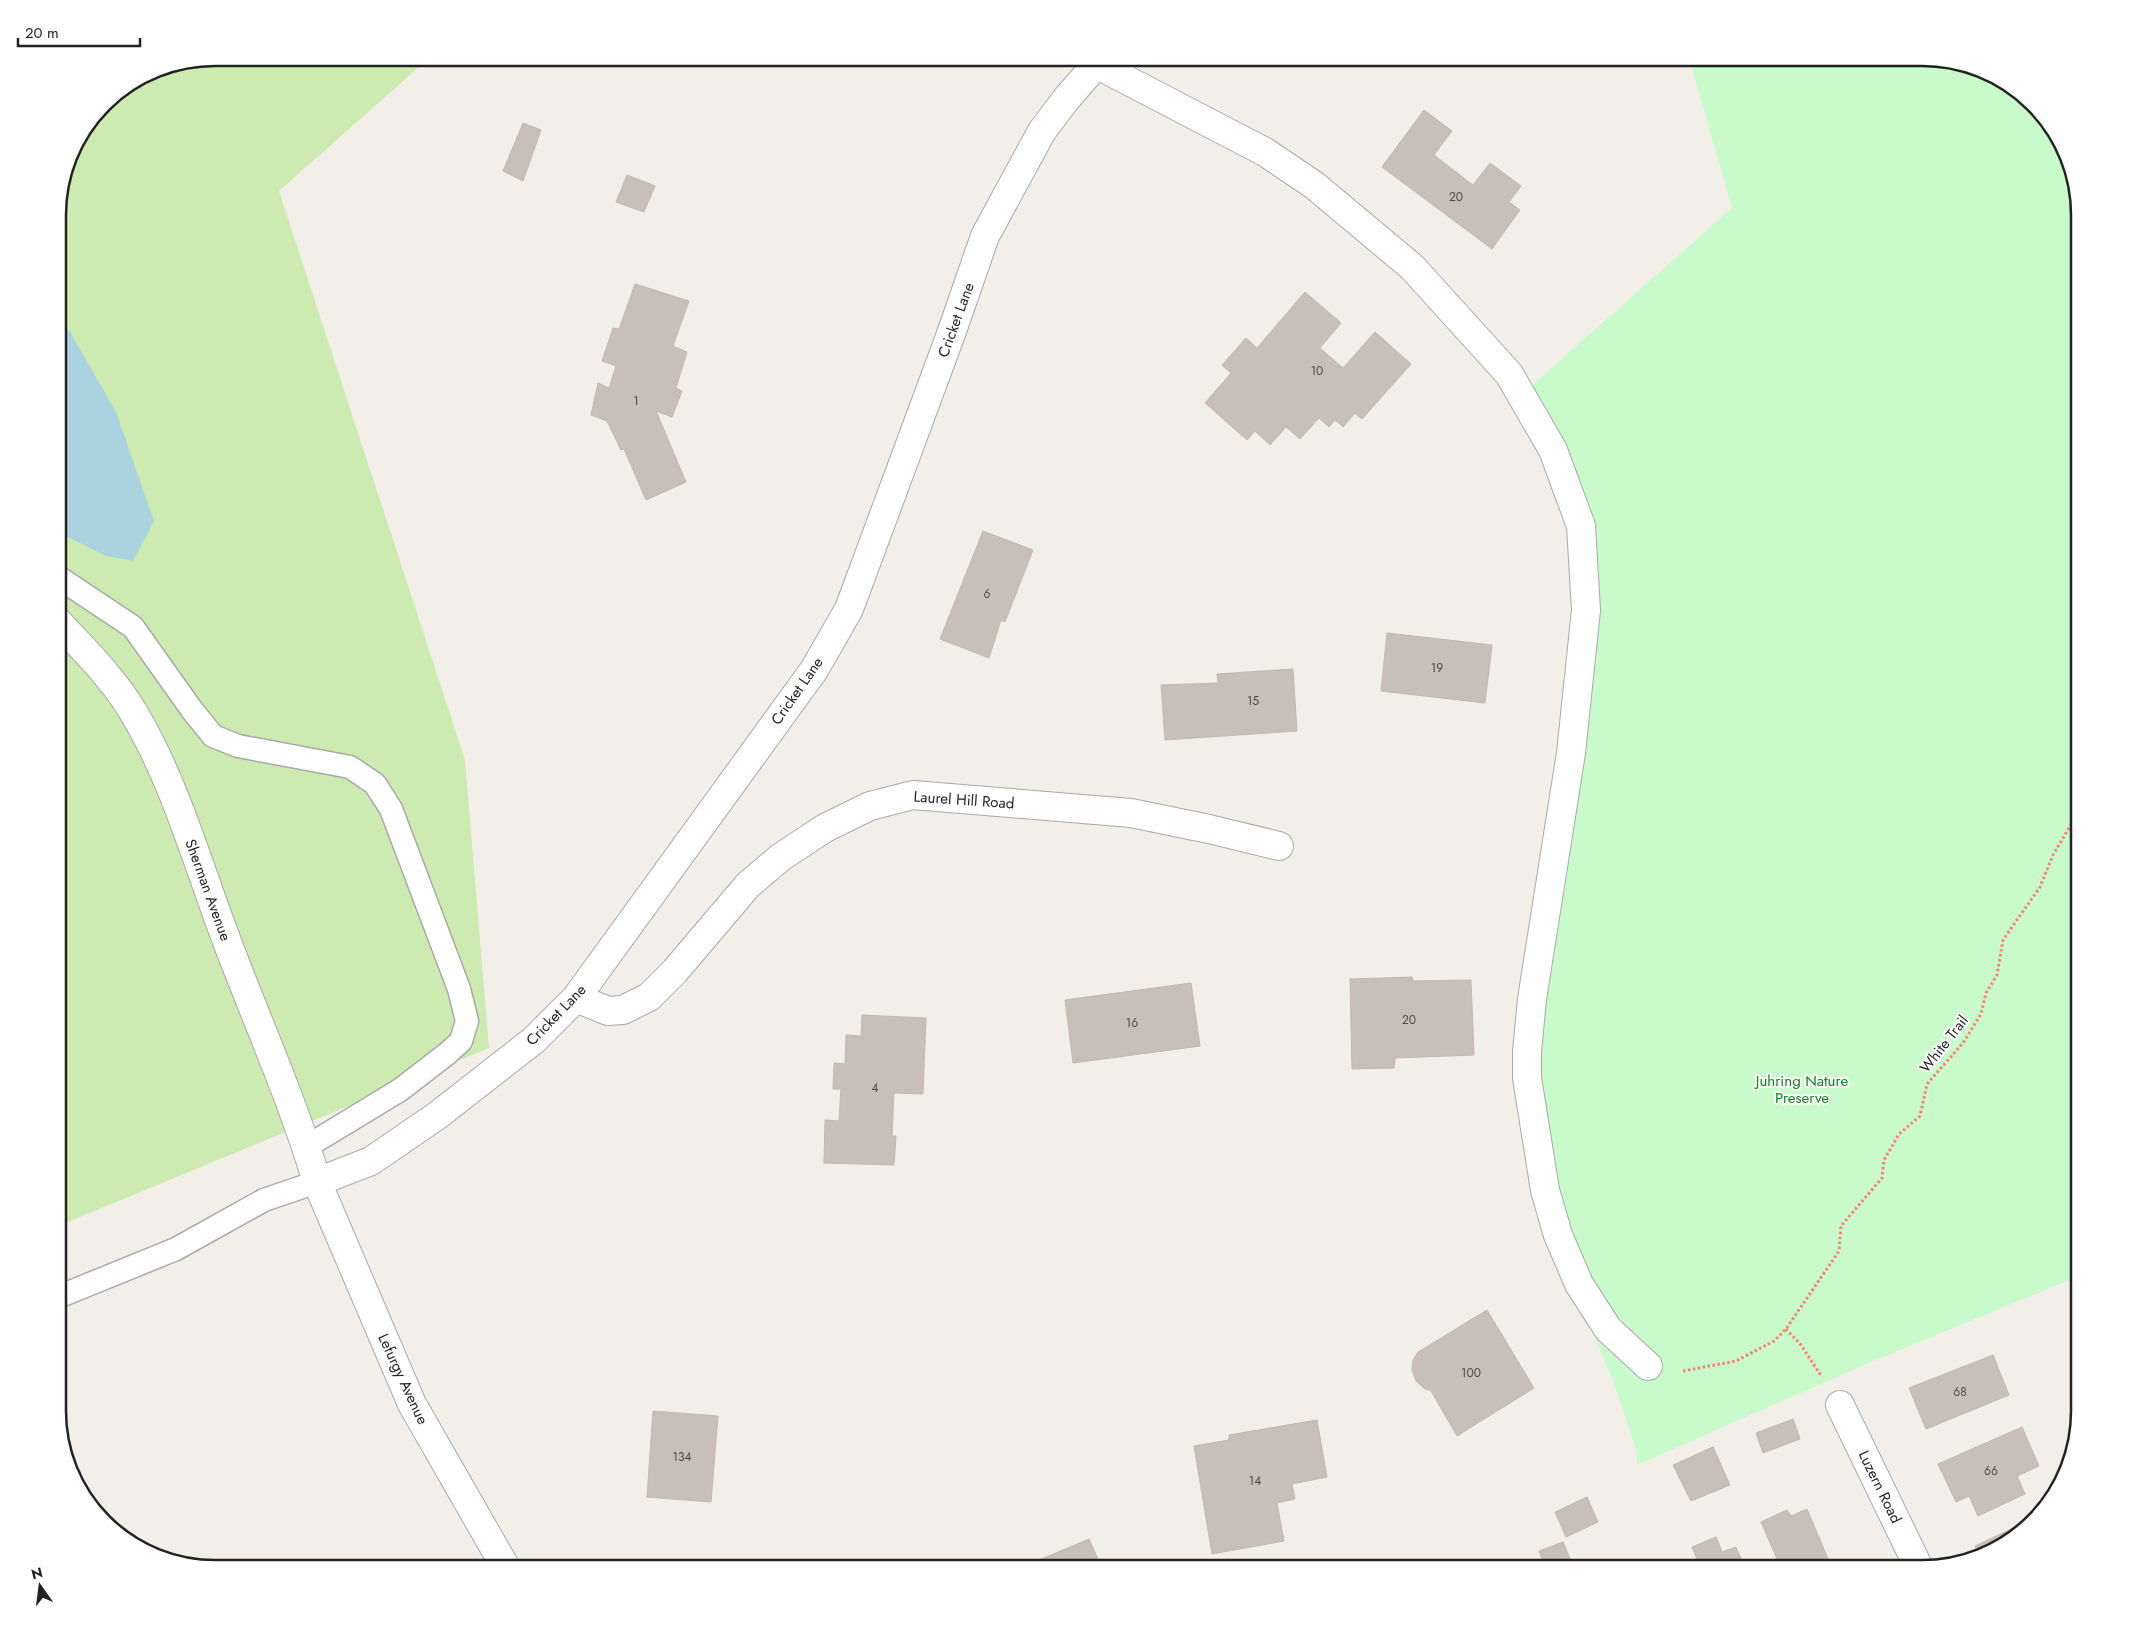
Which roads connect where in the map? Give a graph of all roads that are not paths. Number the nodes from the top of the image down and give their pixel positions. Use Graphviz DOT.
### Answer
graph roads {
  1 [pos="1095,66"];
  2 [pos="1108,66"];
  3 [pos="67,583"];
  4 [pos="67,632"];
  5 [pos="1279,846"];
  6 [pos="576,998"];
  7 [pos="306,1147"];
  8 [pos="317,1182"];
  9 [pos="67,1293"];
  10 [pos="1648,1366"];
  11 [pos="1840,1406"];
  12 [pos="501,1560"];
  13 [pos="1916,1560"];
  1 -- 6 [label="street, Cricket Lane"];
  2 -- 10 [label="street"];
  3 -- 7 [label="lane"];
  4 -- 7 [label="street, Sherman Avenue"];
  5 -- 6 [label="street, Laurel Hill Road"];
  6 -- 8 [label="street, Cricket Lane"];
  7 -- 8 [label="street, Sherman Avenue"];
  8 -- 9 [label="lane"];
  8 -- 12 [label="street, Lefurgy Avenue"];
  11 -- 13 [label="street, Luzern Road"];
}
